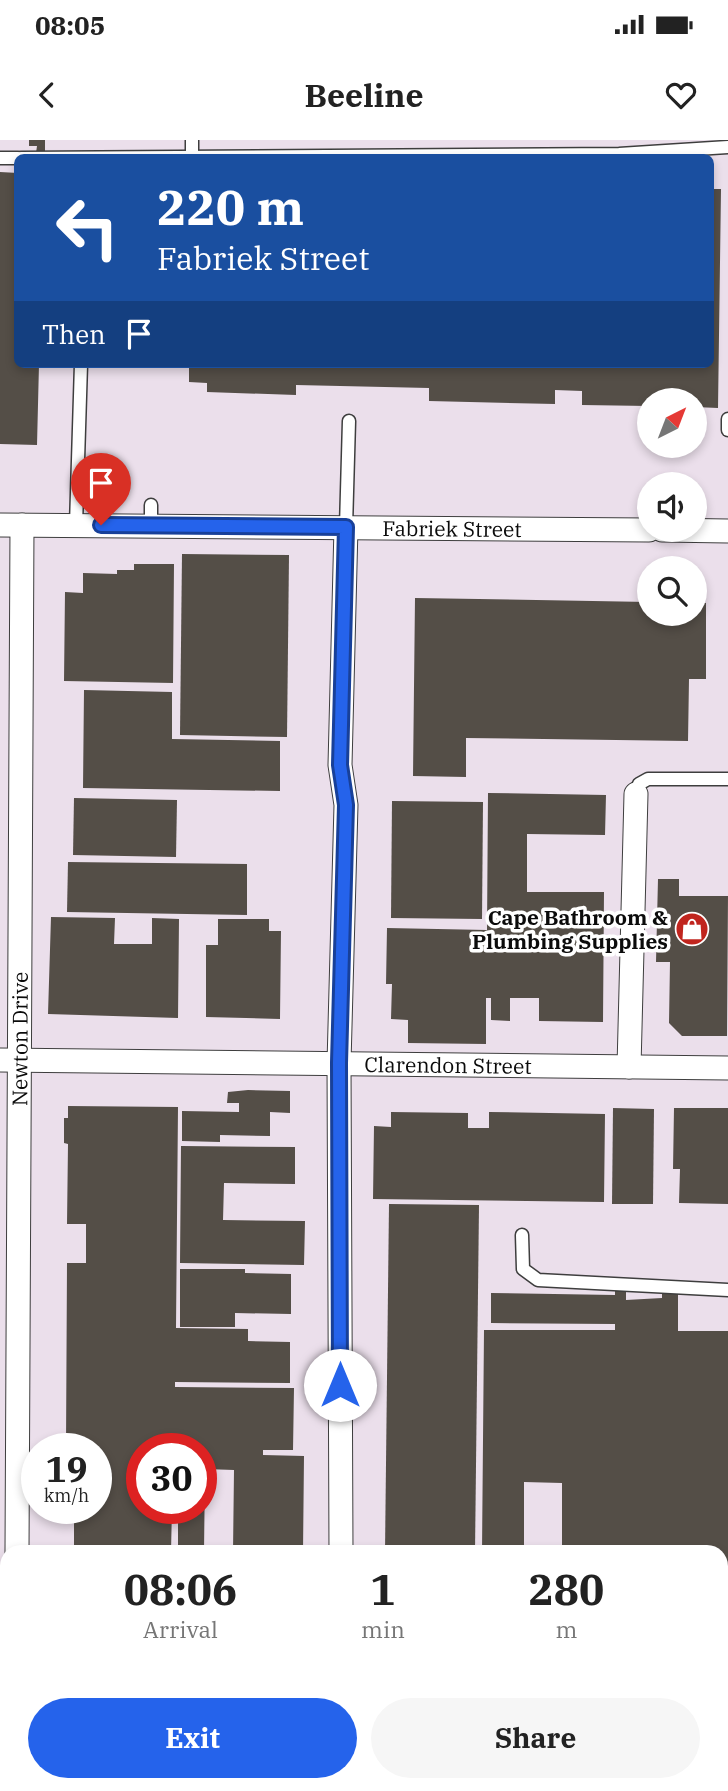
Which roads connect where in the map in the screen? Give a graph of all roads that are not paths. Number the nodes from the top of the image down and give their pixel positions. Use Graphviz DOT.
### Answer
graph roads {
  1 [pos="619,140"];
  2 [pos="728,147"];
  3 [pos="619,154"];
  4 [pos="81,368"];
  5 [pos="728,419"];
  6 [pos="349,421"];
  7 [pos="727,430"];
  8 [pos="11,525"];
  9 [pos="76,525"];
  10 [pos="346,527"];
  11 [pos="637,530"];
  12 [pos="707,531"];
  13 [pos="728,531"];
  14 [pos="728,779"];
  15 [pos="636,794"];
  16 [pos="9,1060"];
  17 [pos="339,1063"];
  18 [pos="629,1067"];
  19 [pos="728,1068"];
  20 [pos="522,1235"];
  21 [pos="728,1290"];
  22 [pos="17,1545"];
  23 [pos="341,1545"];
  1 -- 3 [label="lane"];
  2 -- 3 [label="lane"];
  4 -- 9 [label="lane"];
  5 -- 7 [label="lane"];
  6 -- 10 [label="lane"];
  8 -- 9 [label="street, Fabriek Street"];
  8 -- 16 [label="street, Newton Drive"];
  9 -- 10 [label="street, Fabriek Street"];
  10 -- 11 [label="street, Fabriek Street"];
  10 -- 17 [label="street"];
  12 -- 13 [label="street"];
  14 -- 15 [label="lane"];
  15 -- 18 [label="street"];
  16 -- 17 [label="street, Clarendon Street"];
  16 -- 22 [label="street, Newton Drive"];
  17 -- 18 [label="street, Clarendon Street"];
  17 -- 23 [label="street"];
  18 -- 19 [label="street, Clarendon Street"];
  20 -- 21 [label="lane"];
}
